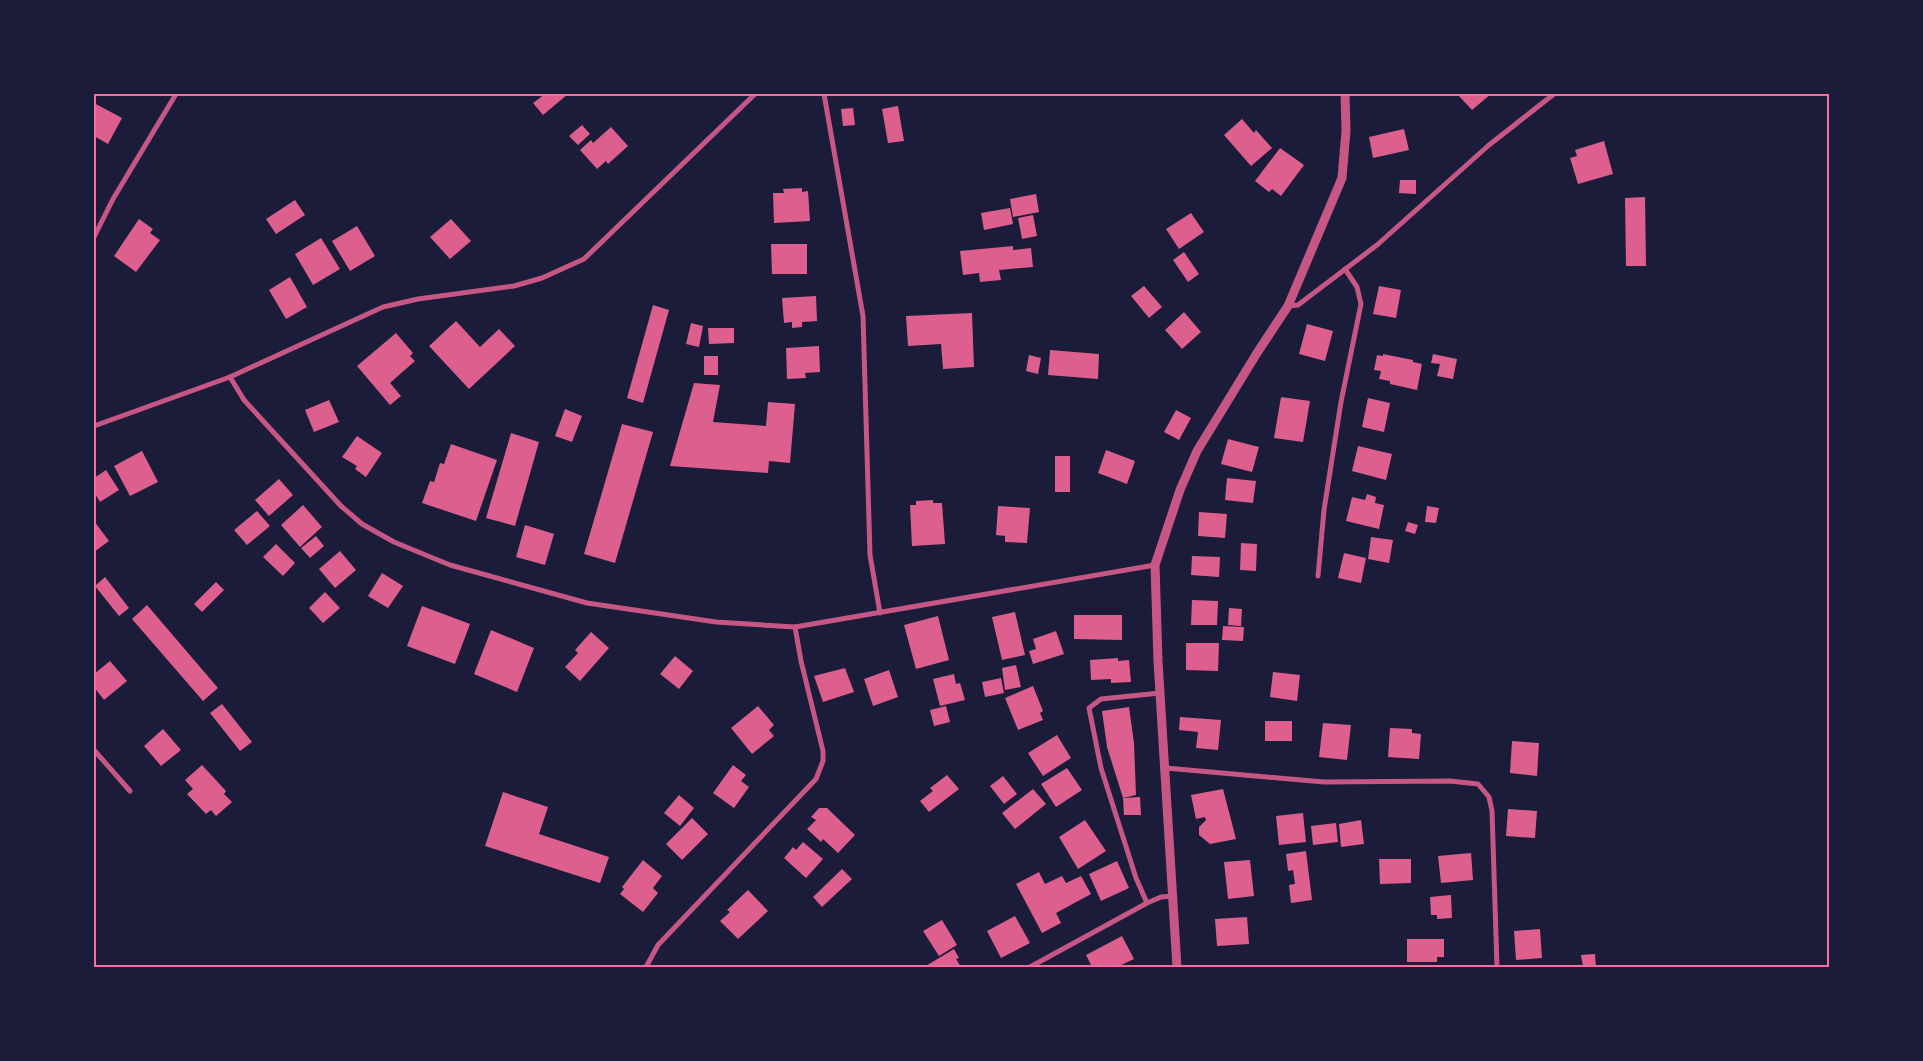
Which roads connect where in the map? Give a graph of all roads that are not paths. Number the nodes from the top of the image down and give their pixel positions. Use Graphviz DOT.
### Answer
graph roads {
  1 [pos="176,94"];
  2 [pos="755,94"];
  3 [pos="824,94"];
  4 [pos="1345,94"];
  5 [pos="1554,94"];
  6 [pos="94,237"];
  7 [pos="1345,269"];
  8 [pos="1288,306"];
  9 [pos="230,377"];
  10 [pos="94,426"];
  11 [pos="1155,565"];
  12 [pos="1318,576"];
  13 [pos="880,613"];
  14 [pos="795,627"];
  15 [pos="1160,694"];
  16 [pos="94,750"];
  17 [pos="1166,768"];
  18 [pos="130,791"];
  19 [pos="1173,896"];
  20 [pos="1147,903"];
  21 [pos="646,967"];
  22 [pos="1030,967"];
  23 [pos="1177,967"];
  24 [pos="1497,967"];
  1 -- 6 [label="street"];
  2 -- 9 [label="street"];
  3 -- 13 [label="street"];
  4 -- 8 [label="street"];
  5 -- 7 [label="street"];
  7 -- 8 [label="street"];
  7 -- 12 [label="street"];
  8 -- 11 [label="street"];
  9 -- 10 [label="street"];
  9 -- 14 [label="street"];
  11 -- 13 [label="street"];
  11 -- 15 [label="street"];
  13 -- 14 [label="street"];
  14 -- 21 [label="street"];
  15 -- 17 [label="street"];
  15 -- 20 [label="street"];
  16 -- 18 [label="street"];
  17 -- 19 [label="street"];
  17 -- 24 [label="street"];
  19 -- 20 [label="street"];
  19 -- 23 [label="street"];
  20 -- 22 [label="street"];
}
